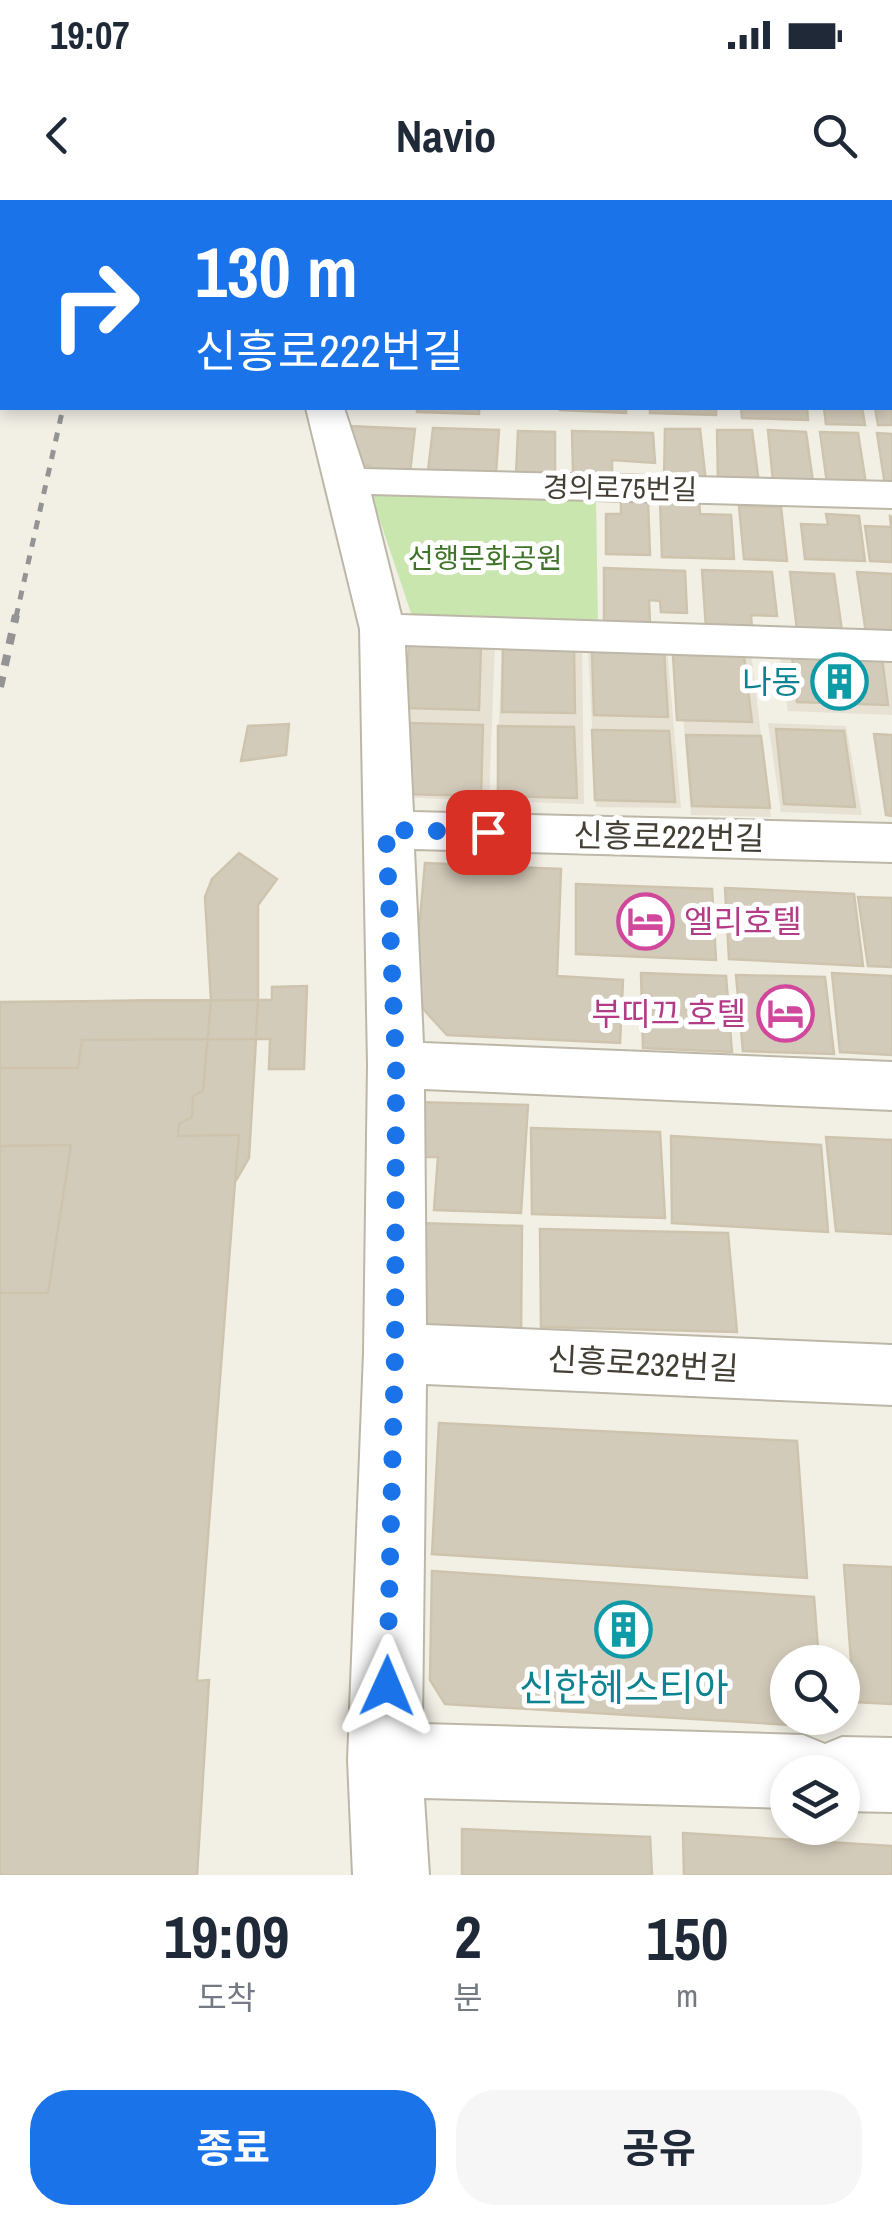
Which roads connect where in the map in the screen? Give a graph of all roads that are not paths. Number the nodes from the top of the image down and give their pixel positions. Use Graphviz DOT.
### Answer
graph roads {
  1 [pos="326,410"];
  2 [pos="348,482"];
  3 [pos="892,495"];
  4 [pos="382,629"];
  5 [pos="892,646"];
  6 [pos="386,830"];
  7 [pos="892,843"];
  8 [pos="396,1065"];
  9 [pos="892,1086"];
  10 [pos="395,1353"];
  11 [pos="892,1375"];
  12 [pos="386,1760"];
  13 [pos="770,1771"];
  14 [pos="860,1774"];
  15 [pos="892,1775"];
  16 [pos="391,1875"];
  1 -- 2 [label="street"];
  2 -- 3 [label="street, 경의로75번길"];
  2 -- 4 [label="street"];
  4 -- 5 [label="street"];
  4 -- 6 [label="street"];
  6 -- 7 [label="street, 신흥로222번길"];
  6 -- 8 [label="street"];
  8 -- 9 [label="street"];
  8 -- 10 [label="street"];
  10 -- 11 [label="street, 신흥로232번길"];
  10 -- 12 [label="street"];
  12 -- 13 [label="street"];
  12 -- 16 [label="street"];
  14 -- 15 [label="street"];
}
